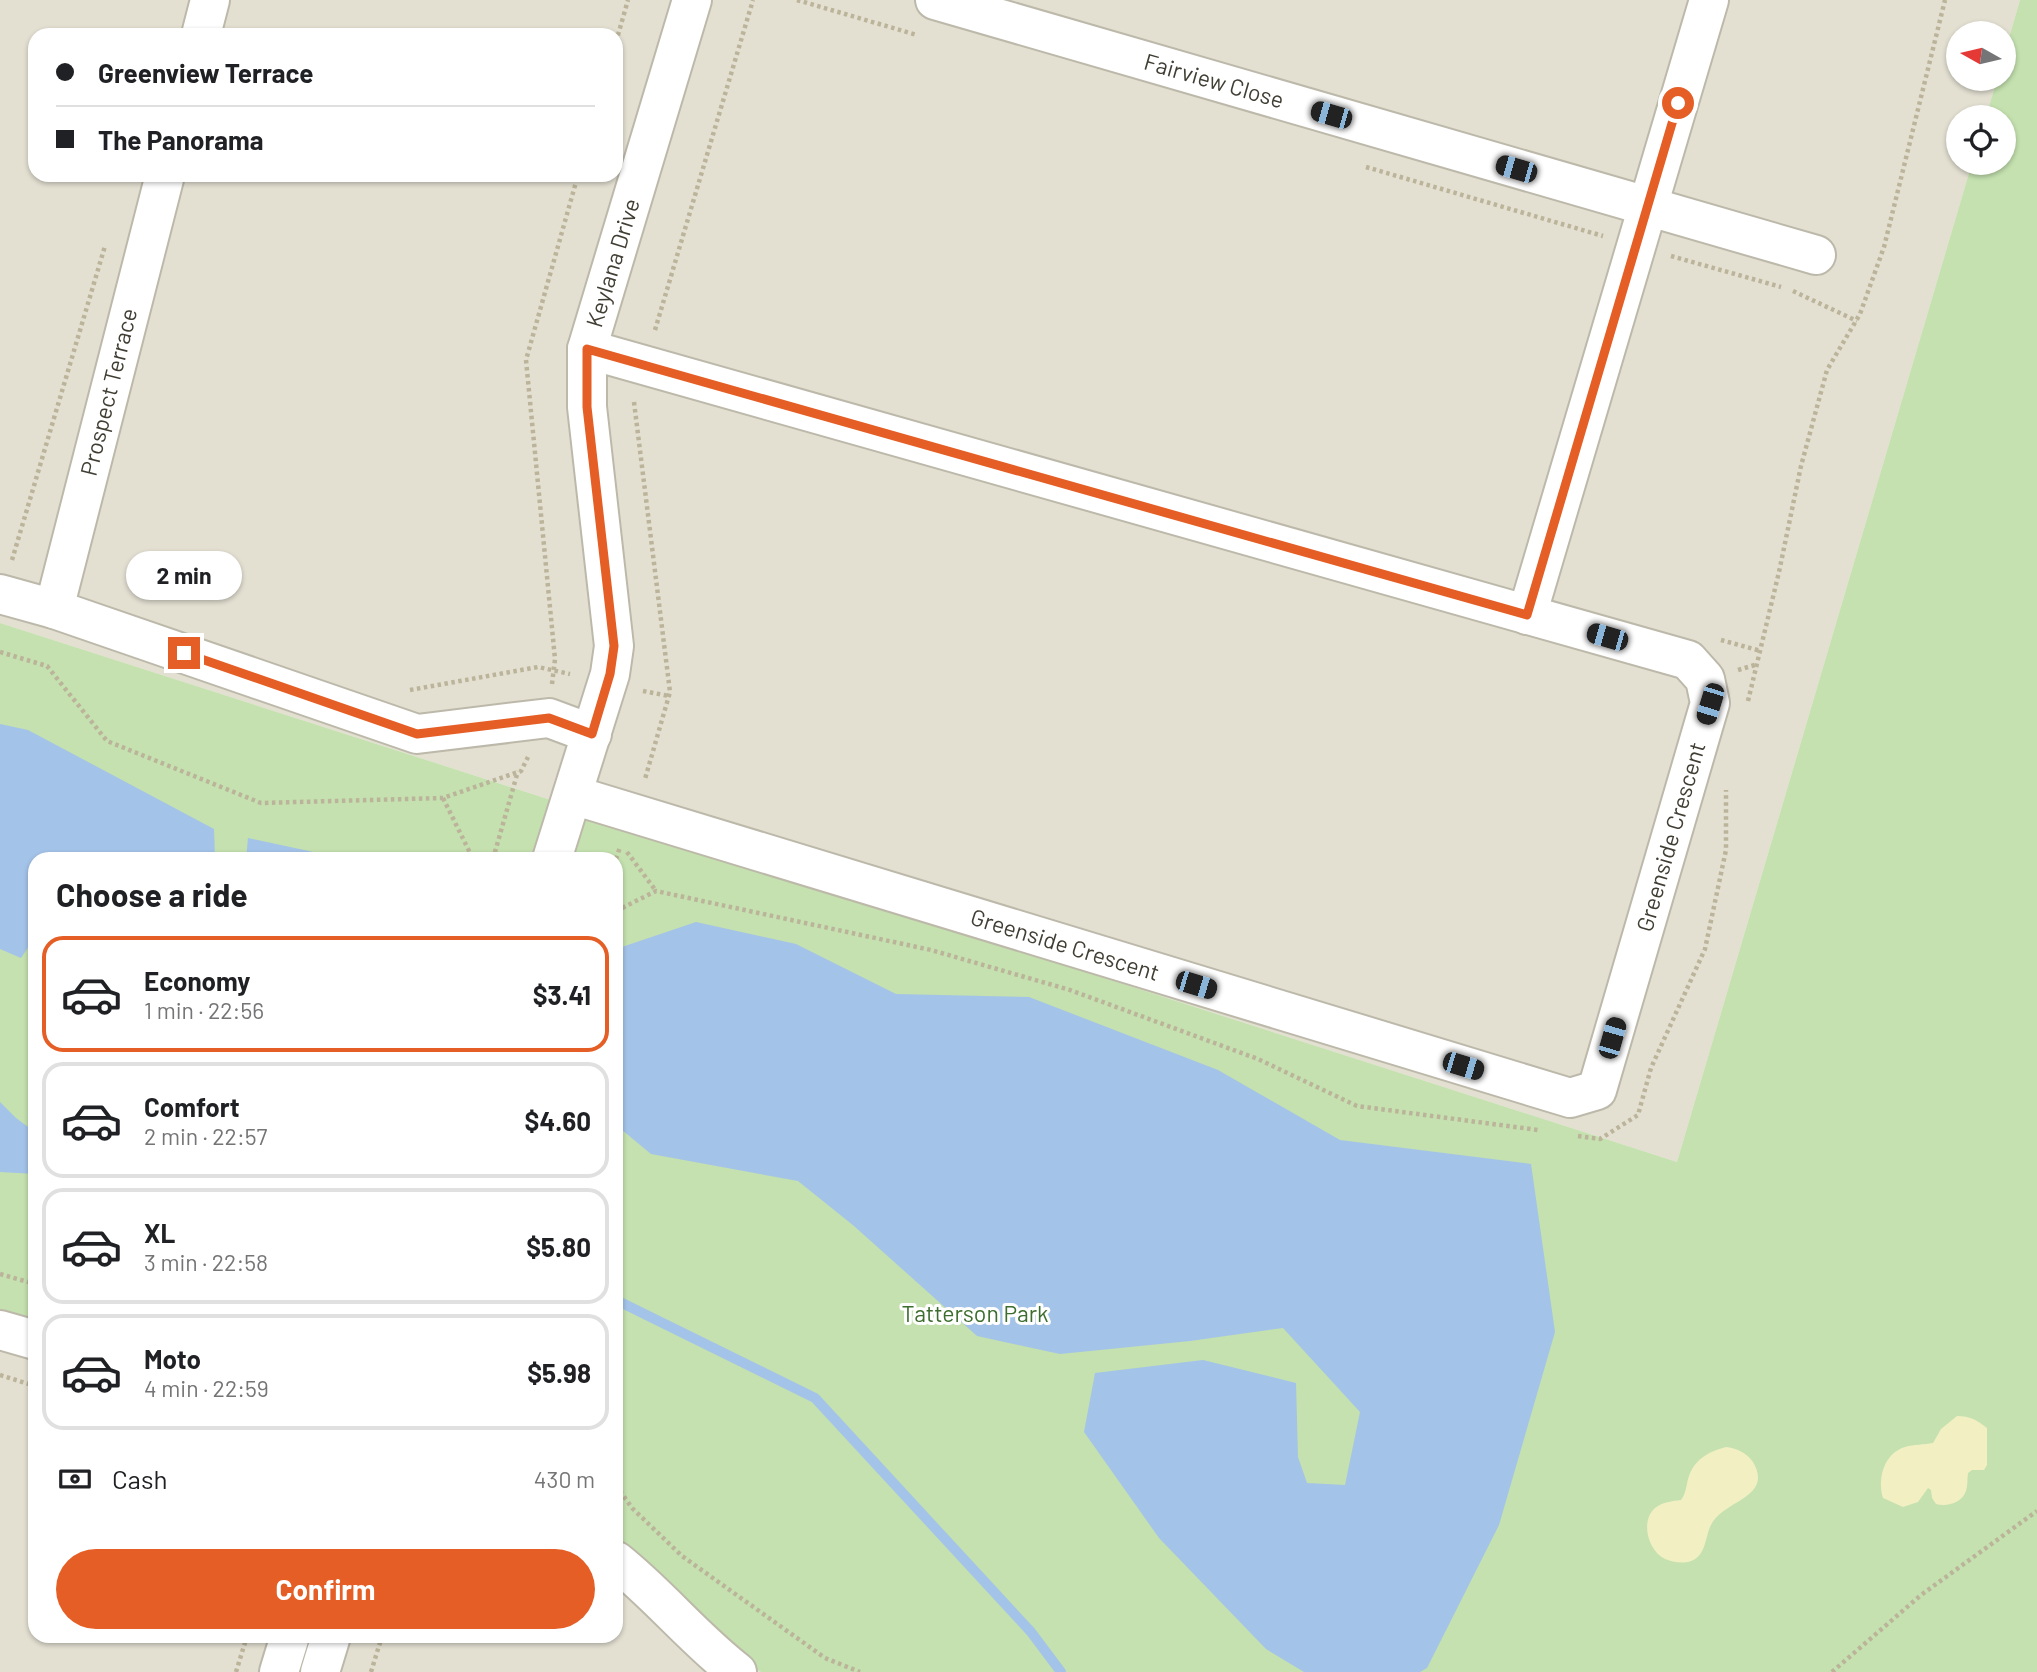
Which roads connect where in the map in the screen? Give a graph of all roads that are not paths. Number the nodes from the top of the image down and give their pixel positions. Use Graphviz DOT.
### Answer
graph roads {
  1 [pos="210,0"];
  2 [pos="692,0"];
  3 [pos="935,0"];
  4 [pos="1709,0"];
  5 [pos="203,28"];
  6 [pos="163,182"];
  7 [pos="1648,207"];
  8 [pos="1816,255"];
  9 [pos="587,349"];
  10 [pos="6,578"];
  11 [pos="54,609"];
  12 [pos="1527,615"];
  13 [pos="592,734"];
  14 [pos="573,794"];
  15 [pos="554,852"];
  16 [pos="0,1330"];
  17 [pos="28,1338"];
  18 [pos="623,1566"];
  19 [pos="288,1643"];
  20 [pos="329,1643"];
  21 [pos="279,1672"];
  22 [pos="320,1672"];
  23 [pos="737,1672"];
  1 -- 5 [label="street"];
  2 -- 9 [label="street, Keylana Drive"];
  3 -- 7 [label="street, Fairview Close"];
  4 -- 7 [label="street"];
  6 -- 11 [label="street, Prospect Terrace"];
  7 -- 8 [label="street, Fairview Close"];
  7 -- 12 [label="street"];
  9 -- 12 [label="street, Greenside Crescent"];
  9 -- 13 [label="street, Keylana Drive"];
  10 -- 11 [label="street"];
  11 -- 13 [label="street"];
  12 -- 14 [label="street, Greenside Crescent"];
  13 -- 14 [label="street, Keylana Drive"];
  14 -- 15 [label="street, Keylana Drive"];
  16 -- 17 [label="street"];
  18 -- 23 [label="street"];
  19 -- 21 [label="street"];
  20 -- 22 [label="street"];
}
